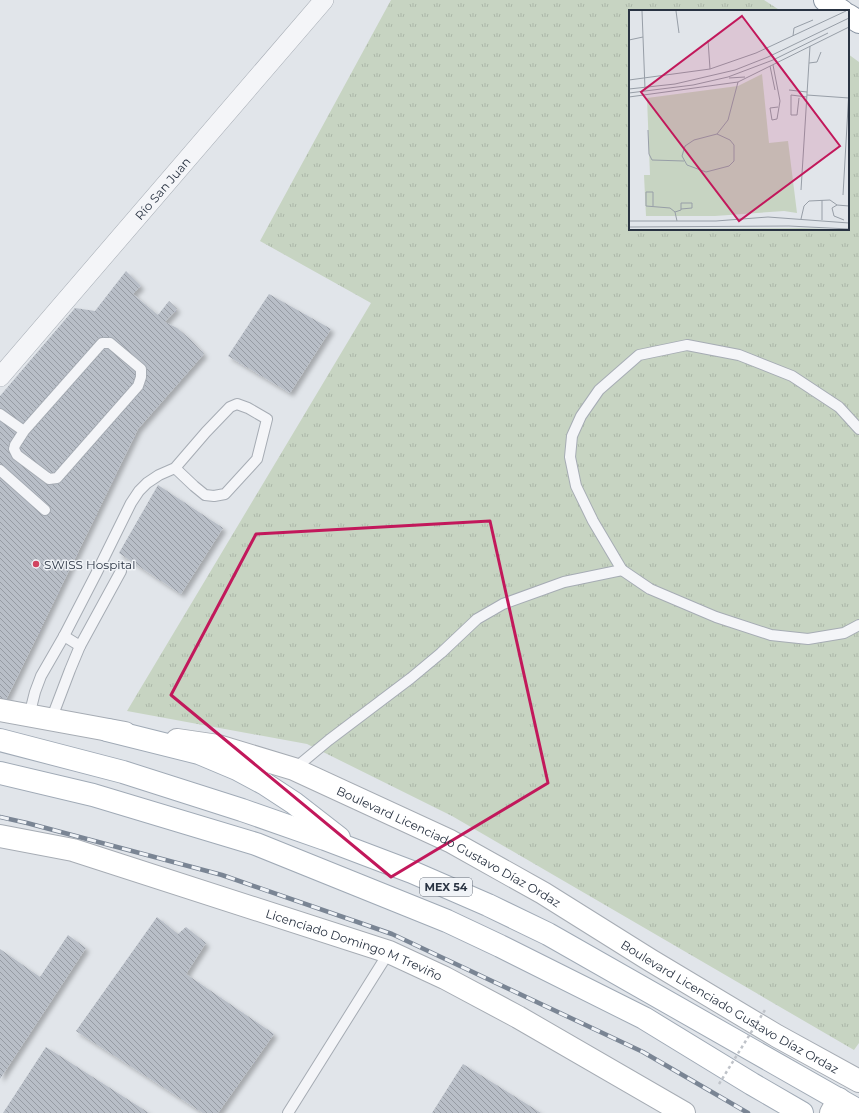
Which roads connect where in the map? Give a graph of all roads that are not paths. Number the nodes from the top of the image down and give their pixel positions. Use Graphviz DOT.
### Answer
graph roads {
  1 [pos="324,0"];
  2 [pos="825,0"];
  3 [pos="840,10"];
  4 [pos="849,16"];
  5 [pos="859,22"];
  6 [pos="0,377"];
  7 [pos="0,414"];
  8 [pos="859,430"];
  9 [pos="24,431"];
  10 [pos="175,468"];
  11 [pos="0,470"];
  12 [pos="45,510"];
  13 [pos="122,570"];
  14 [pos="622,570"];
  15 [pos="859,625"];
  16 [pos="64,636"];
  17 [pos="80,646"];
  18 [pos="0,710"];
  19 [pos="28,716"];
  20 [pos="51,720"];
  21 [pos="107,730"];
  22 [pos="0,740"];
  23 [pos="294,768"];
  24 [pos="0,773"];
  25 [pos="0,836"];
  26 [pos="356,851"];
  27 [pos="389,952"];
  28 [pos="859,1081"];
  29 [pos="835,1106"];
  30 [pos="859,1111"];
  31 [pos="288,1113"];
  32 [pos="684,1113"];
  33 [pos="802,1113"];
  1 -- 6 [label="street, Río San Juan"];
  2 -- 3 [label="main road"];
  4 -- 5 [label="main road"];
  7 -- 9 [label="lane"];
  8 -- 14 [label="lane"];
  9 -- 9 [label="lane"];
  10 -- 10 [label="lane"];
  10 -- 16 [label="lane"];
  11 -- 12 [label="lane"];
  13 -- 17 [label="lane"];
  14 -- 15 [label="lane"];
  14 -- 23 [label="lane"];
  16 -- 17 [label="lane"];
  16 -- 19 [label="lane"];
  17 -- 20 [label="lane"];
  18 -- 19 [label="main road, Boulevard Licenciado Gustavo Díaz Ordaz"];
  19 -- 20 [label="main road, Boulevard Licenciado Gustavo Díaz Ordaz"];
  20 -- 21 [label="main road, Boulevard Licenciado Gustavo Díaz Ordaz"];
  21 -- 23 [label="main road, Boulevard Licenciado Gustavo Díaz Ordaz"];
  21 -- 26 [label="main road"];
  22 -- 26 [label="main road, MEX 54"];
  23 -- 28 [label="main road, Boulevard Licenciado Gustavo Díaz Ordaz"];
  24 -- 33 [label="main road, MEX 54"];
  25 -- 27 [label="main road, Licenciado Domingo M Treviño"];
  26 -- 29 [label="main road, MEX 54"];
  27 -- 31 [label="lane"];
  27 -- 32 [label="main road, Licenciado Domingo M Treviño"];
  29 -- 30 [label="main road, MEX 54"];
}
